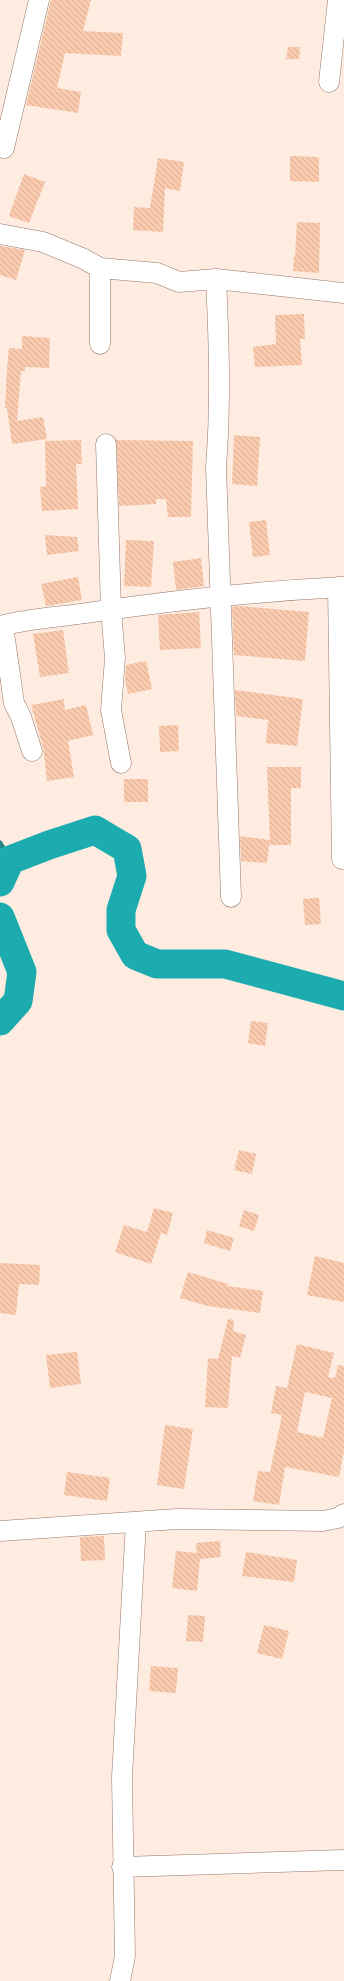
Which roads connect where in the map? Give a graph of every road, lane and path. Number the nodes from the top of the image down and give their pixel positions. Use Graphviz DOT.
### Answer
graph roads {
  1 [pos="39,0"];
  2 [pos="338,0"];
  3 [pos="329,82"];
  4 [pos="4,148"];
  5 [pos="0,234"];
  6 [pos="100,268"];
  7 [pos="216,279"];
  8 [pos="344,293"];
  9 [pos="100,344"];
  10 [pos="106,444"];
  11 [pos="341,587"];
  12 [pos="219,596"];
  13 [pos="111,610"];
  14 [pos="1,626"];
  15 [pos="32,751"];
  16 [pos="121,763"];
  17 [pos="342,859"];
  18 [pos="231,897"];
  19 [pos="344,1514"];
  20 [pos="136,1522"];
  21 [pos="0,1531"];
  22 [pos="344,1860"];
  23 [pos="122,1867"];
  24 [pos="120,1981"];
  1 -- 4 [label="street"];
  2 -- 3 [label="street"];
  5 -- 6 [label="street"];
  6 -- 7 [label="street"];
  6 -- 9 [label="street"];
  7 -- 8 [label="street"];
  7 -- 12 [label="street"];
  10 -- 13 [label="street"];
  11 -- 12 [label="street"];
  11 -- 17 [label="street"];
  12 -- 13 [label="street"];
  12 -- 18 [label="street"];
  13 -- 14 [label="street"];
  13 -- 16 [label="street"];
  14 -- 15 [label="street"];
  19 -- 20 [label="street"];
  20 -- 21 [label="street"];
  20 -- 23 [label="street"];
  22 -- 23 [label="street"];
  23 -- 24 [label="street"];
}
